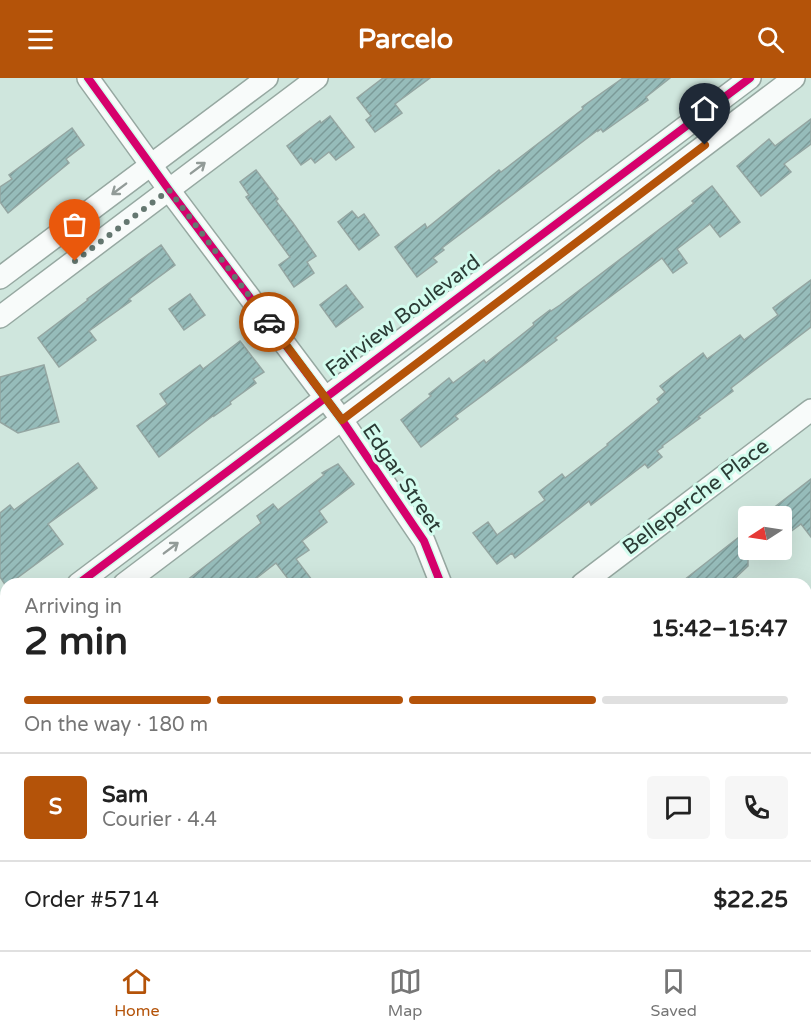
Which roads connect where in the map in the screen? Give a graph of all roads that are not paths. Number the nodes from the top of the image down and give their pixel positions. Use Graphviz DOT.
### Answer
graph roads {
  1 [pos="88,78"];
  2 [pos="267,78"];
  3 [pos="317,78"];
  4 [pos="794,78"];
  5 [pos="749,79"];
  6 [pos="762,102"];
  7 [pos="151,165"];
  8 [pos="169,190"];
  9 [pos="0,278"];
  10 [pos="0,317"];
  11 [pos="325,397"];
  12 [pos="811,410"];
  13 [pos="342,420"];
  14 [pos="86,578"];
  15 [pos="132,578"];
  16 [pos="439,578"];
  17 [pos="590,578"];
  1 -- 7 [label="street, Edgar Street"];
  2 -- 7 [label="street"];
  8 -- 3 [label="street, one-way"];
  4 -- 6 [label="street"];
  5 -- 6 [label="street"];
  5 -- 11 [label="street, Fairview Boulevard"];
  6 -- 13 [label="street"];
  7 -- 8 [label="street, Edgar Street"];
  7 -- 9 [label="street, one-way"];
  8 -- 10 [label="street"];
  8 -- 11 [label="street, Edgar Street"];
  11 -- 13 [label="street, Edgar Street"];
  11 -- 14 [label="street, Fairview Boulevard"];
  12 -- 17 [label="street, Belleperche Place"];
  15 -- 13 [label="street, one-way"];
  13 -- 16 [label="street, Edgar Street"];
}
